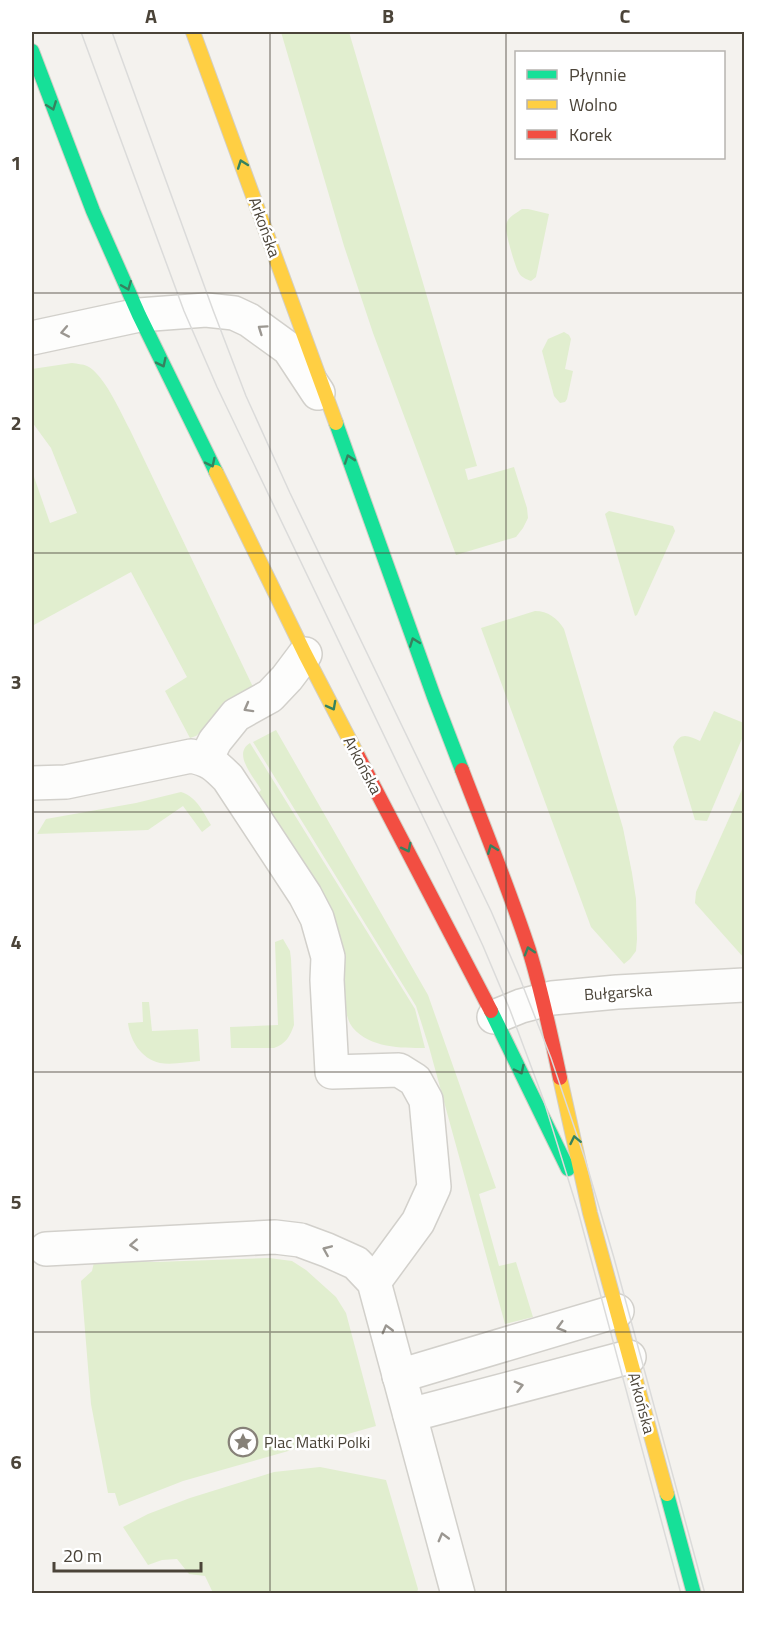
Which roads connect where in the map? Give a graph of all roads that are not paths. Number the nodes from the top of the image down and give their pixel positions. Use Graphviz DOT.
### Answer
graph roads {
  1 [pos="193,32"];
  2 [pos="32,51"];
  3 [pos="139,315"];
  4 [pos="32,338"];
  5 [pos="336,423"];
  6 [pos="304,654"];
  7 [pos="206,759"];
  8 [pos="32,783"];
  9 [pos="744,985"];
  10 [pos="543,999"];
  11 [pos="494,1017"];
  12 [pos="590,1213"];
  13 [pos="46,1249"];
  14 [pos="374,1282"];
  15 [pos="617,1311"];
  16 [pos="629,1357"];
  17 [pos="399,1376"];
  18 [pos="410,1415"];
  19 [pos="458,1593"];
  20 [pos="694,1593"];
  5 -- 1 [label="street, Arkońska, one-way"];
  2 -- 3 [label="street, Arkońska, one-way"];
  3 -- 4 [label="street, one-way"];
  5 -- 3 [label="street, Arkońska, one-way"];
  3 -- 6 [label="street, Arkońska, one-way"];
  10 -- 5 [label="street, Arkońska, one-way"];
  6 -- 7 [label="street, one-way"];
  6 -- 11 [label="street, Arkońska, one-way"];
  7 -- 8 [label="street"];
  7 -- 14 [label="street"];
  9 -- 10 [label="street, Bułgarska"];
  10 -- 11 [label="street, Bułgarska"];
  12 -- 10 [label="street, Arkońska, one-way"];
  11 -- 12 [label="street, Arkońska, one-way"];
  12 -- 15 [label="street, Arkońska"];
  14 -- 13 [label="street, one-way"];
  17 -- 14 [label="street, one-way"];
  15 -- 16 [label="street, Arkońska"];
  15 -- 17 [label="street, one-way"];
  18 -- 16 [label="street, one-way"];
  16 -- 20 [label="street, Arkońska"];
  17 -- 18 [label="street"];
  19 -- 18 [label="street, one-way"];
}
